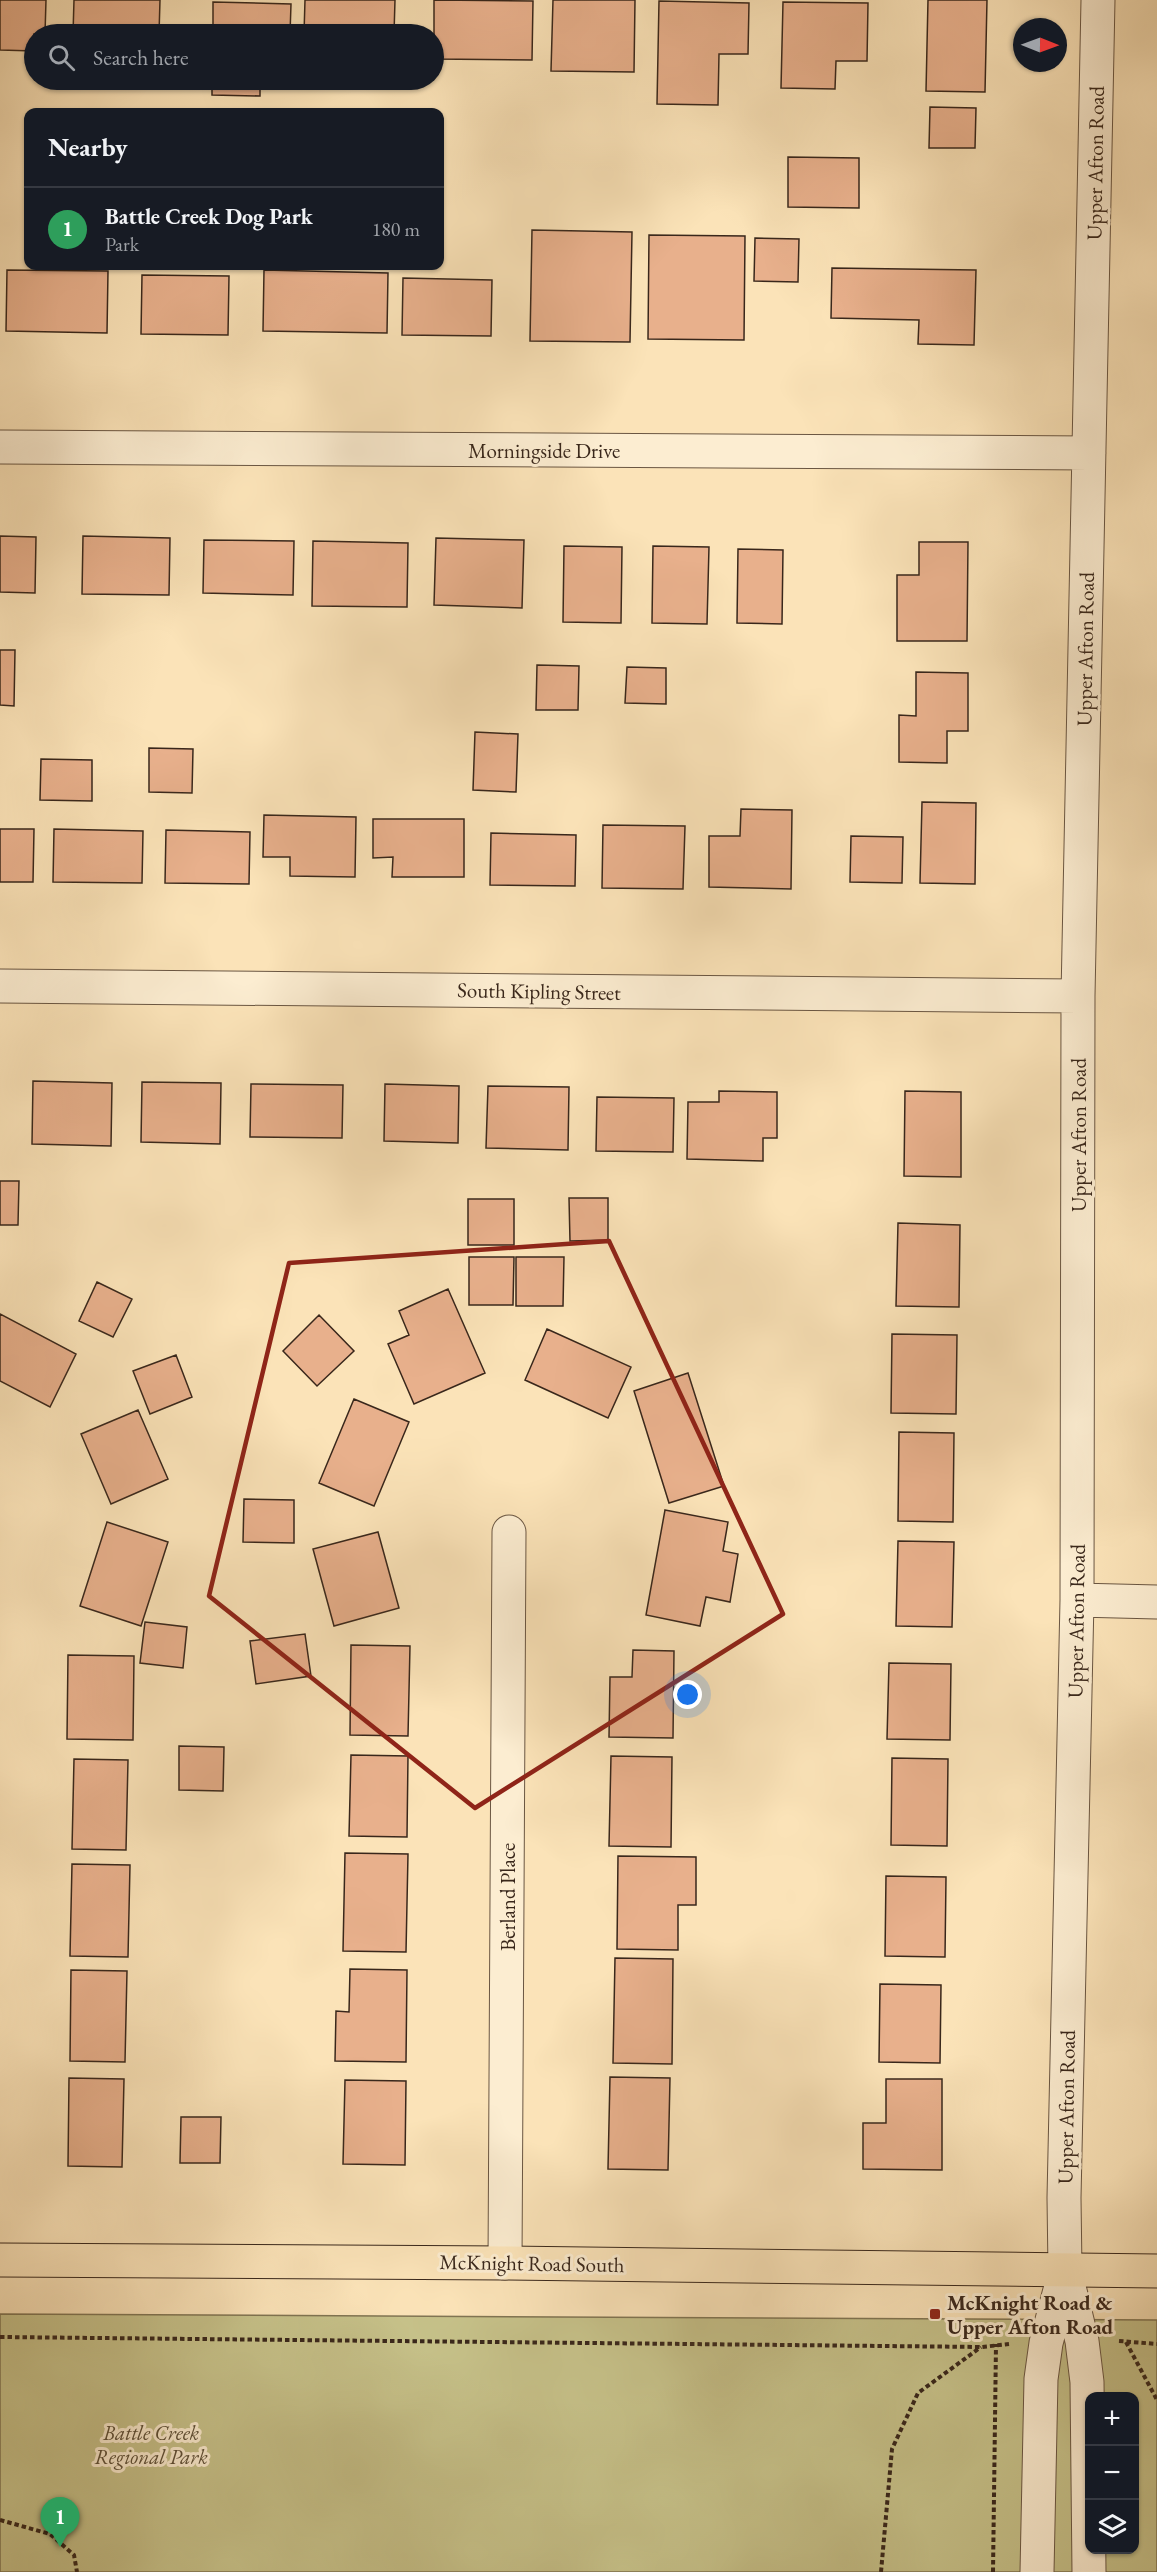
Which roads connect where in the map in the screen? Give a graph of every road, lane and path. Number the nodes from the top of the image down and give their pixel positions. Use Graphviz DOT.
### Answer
graph roads {
  1 [pos="1098,0"];
  2 [pos="0,447"];
  3 [pos="1089,453"];
  4 [pos="0,986"];
  5 [pos="1078,996"];
  6 [pos="509,1532"];
  7 [pos="1077,1600"];
  8 [pos="1157,1602"];
  9 [pos="0,2260"];
  10 [pos="505,2263"];
  11 [pos="1065,2270"];
  12 [pos="1157,2271"];
  13 [pos="0,2337"];
  14 [pos="1157,2344"];
  15 [pos="982,2347"];
  16 [pos="1157,2400"];
  17 [pos="0,2520"];
  18 [pos="77,2572"];
  19 [pos="881,2572"];
  20 [pos="993,2572"];
  21 [pos="1037,2572"];
  22 [pos="1089,2572"];
  1 -- 3 [label="street, Upper Afton Road"];
  2 -- 3 [label="street, Morningside Drive"];
  3 -- 5 [label="street, Upper Afton Road"];
  4 -- 5 [label="street, South Kipling Street"];
  5 -- 7 [label="street, Upper Afton Road"];
  6 -- 10 [label="street, Berland Place"];
  7 -- 8 [label="street"];
  7 -- 11 [label="street, Upper Afton Road"];
  9 -- 10 [label="main road, McKnight Road South"];
  10 -- 11 [label="main road, McKnight Road South"];
  11 -- 12 [label="main road, McKnight Road South"];
  11 -- 21 [label="street, Upper Afton Road"];
  11 -- 22 [label="street, Upper Afton Road"];
  13 -- 15 [label="path"];
  14 -- 16 [label="path"];
  15 -- 19 [label="path"];
  15 -- 20 [label="path"];
  17 -- 18 [label="path"];
}
